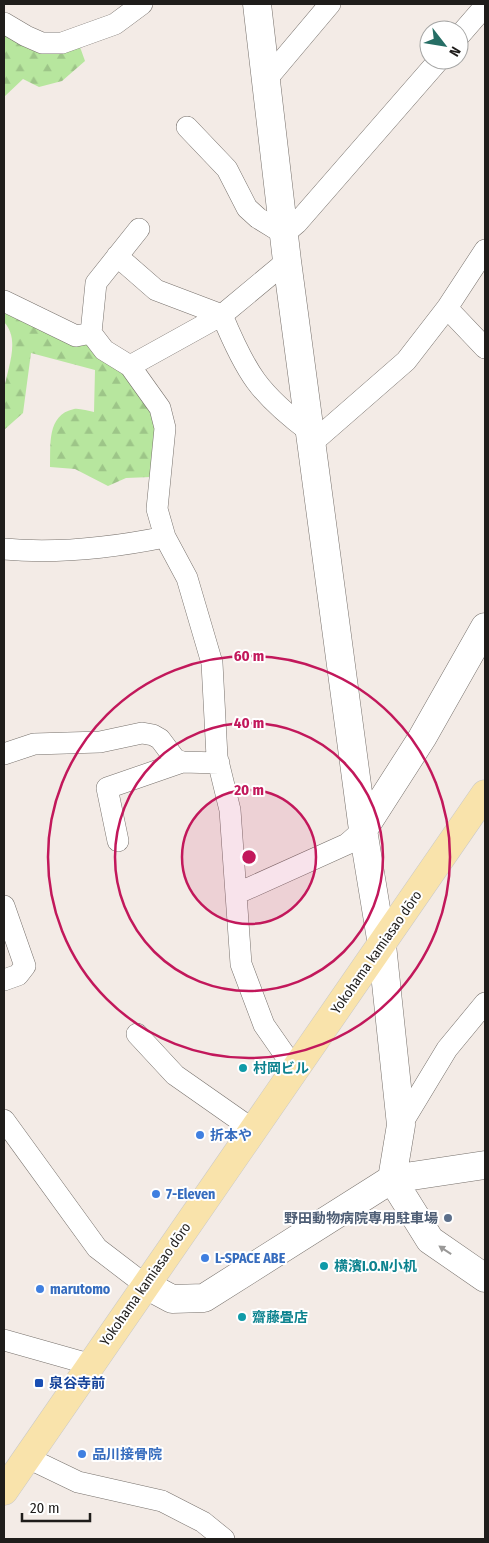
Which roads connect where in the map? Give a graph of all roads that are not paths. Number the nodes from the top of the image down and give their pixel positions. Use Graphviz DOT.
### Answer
graph roads {
  1 [pos="142,4"];
  2 [pos="257,4"];
  3 [pos="330,4"];
  4 [pos="485,6"];
  5 [pos="4,22"];
  6 [pos="469,24"];
  7 [pos="429,70"];
  8 [pos="266,80"];
  9 [pos="187,127"];
  10 [pos="139,229"];
  11 [pos="284,234"];
  12 [pos="485,250"];
  13 [pos="117,256"];
  14 [pos="287,261"];
  15 [pos="4,300"];
  16 [pos="447,308"];
  17 [pos="222,315"];
  18 [pos="91,333"];
  19 [pos="485,348"];
  20 [pos="130,366"];
  21 [pos="311,437"];
  22 [pos="165,538"];
  23 [pos="4,549"];
  24 [pos="485,627"];
  25 [pos="4,754"];
  26 [pos="182,762"];
  27 [pos="219,763"];
  28 [pos="485,794"];
  29 [pos="363,830"];
  30 [pos="118,841"];
  31 [pos="236,894"];
  32 [pos="4,906"];
  33 [pos="382,945"];
  34 [pos="4,980"];
  35 [pos="485,1003"];
  36 [pos="137,1034"];
  37 [pos="294,1068"];
  38 [pos="4,1120"];
  39 [pos="401,1125"];
  40 [pos="252,1129"];
  41 [pos="485,1165"];
  42 [pos="392,1180"];
  43 [pos="485,1278"];
  44 [pos="144,1284"];
  45 [pos="4,1340"];
  46 [pos="89,1364"];
  47 [pos="26,1457"];
  48 [pos="4,1491"];
  49 [pos="224,1539"];
  1 -- 5 [label="street"];
  2 -- 8 [label="street"];
  3 -- 8 [label="street"];
  4 -- 6 [label="street"];
  7 -- 11 [label="street"];
  8 -- 11 [label="street"];
  9 -- 11 [label="street"];
  10 -- 13 [label="street"];
  11 -- 14 [label="street"];
  12 -- 16 [label="street"];
  13 -- 17 [label="street"];
  13 -- 18 [label="street"];
  14 -- 17 [label="street"];
  14 -- 21 [label="street"];
  15 -- 18 [label="street"];
  16 -- 19 [label="street"];
  16 -- 21 [label="street"];
  17 -- 20 [label="street"];
  17 -- 21 [label="street"];
  18 -- 20 [label="street"];
  20 -- 22 [label="street"];
  21 -- 29 [label="street"];
  22 -- 23 [label="street"];
  22 -- 27 [label="street"];
  24 -- 29 [label="street"];
  25 -- 26 [label="street"];
  26 -- 27 [label="street"];
  26 -- 30 [label="street"];
  27 -- 31 [label="street"];
  28 -- 33 [label="main road, Yokohama kamiasao dōro"];
  29 -- 31 [label="street"];
  29 -- 33 [label="street"];
  31 -- 37 [label="street"];
  32 -- 34 [label="street"];
  33 -- 37 [label="main road, Yokohama kamiasao dōro"];
  33 -- 39 [label="street"];
  35 -- 39 [label="street"];
  36 -- 40 [label="street"];
  37 -- 40 [label="main road, Yokohama kamiasao dōro"];
  38 -- 44 [label="street"];
  39 -- 42 [label="street"];
  40 -- 44 [label="main road, Yokohama kamiasao dōro"];
  41 -- 42 [label="street"];
  43 -- 42 [label="street, one-way"];
  42 -- 44 [label="street"];
  44 -- 46 [label="main road, Yokohama kamiasao dōro"];
  45 -- 46 [label="street"];
  46 -- 47 [label="main road, Yokohama kamiasao dōro"];
  47 -- 48 [label="main road, Yokohama kamiasao dōro"];
  47 -- 49 [label="street"];
}
